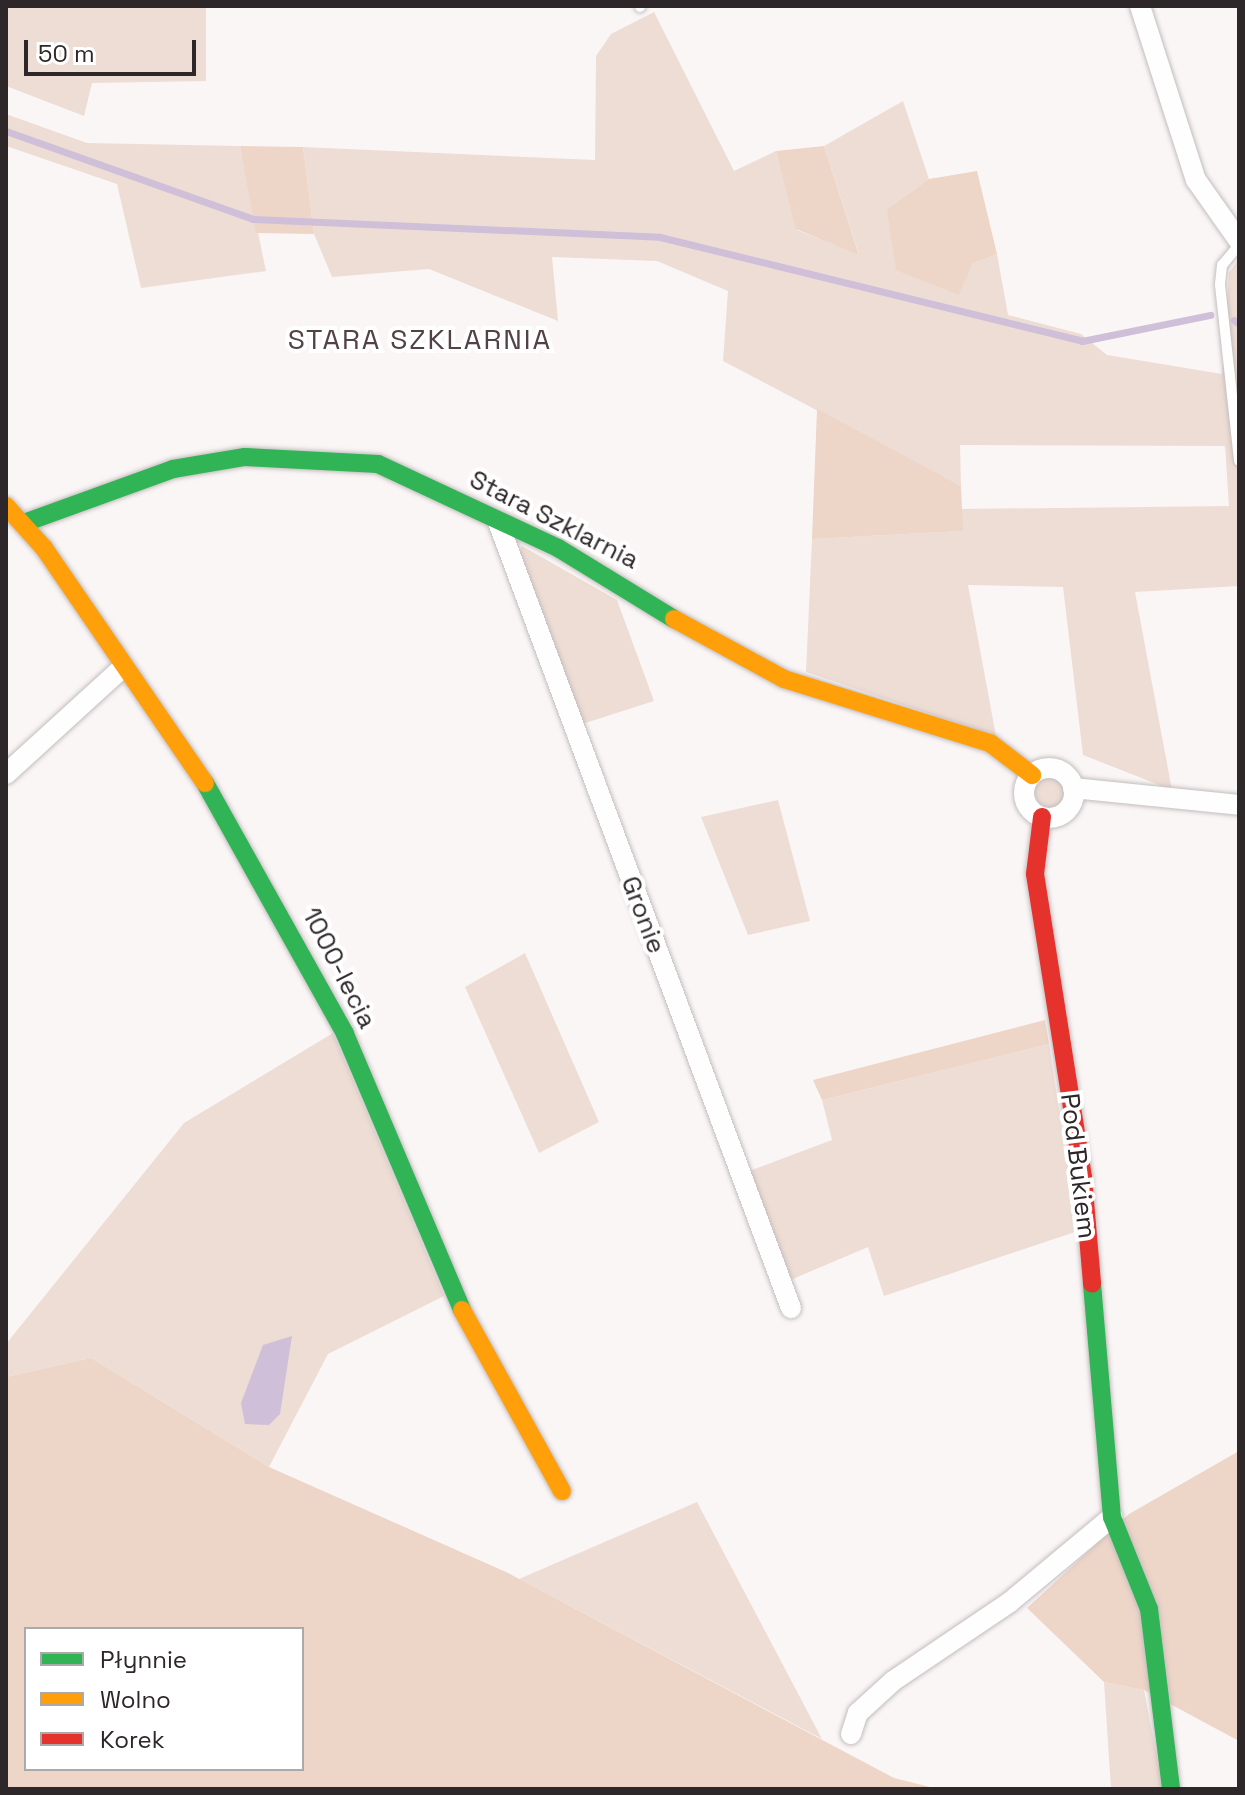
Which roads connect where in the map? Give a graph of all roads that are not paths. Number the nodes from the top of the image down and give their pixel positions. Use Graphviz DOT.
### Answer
graph roads {
  1 [pos="1140,6"];
  2 [pos="1239,243"];
  3 [pos="1239,461"];
  4 [pos="6,506"];
  5 [pos="498,522"];
  6 [pos="24,523"];
  7 [pos="123,667"];
  8 [pos="6,774"];
  9 [pos="1032,775"];
  10 [pos="1073,788"];
  11 [pos="1239,805"];
  12 [pos="1042,817"];
  13 [pos="791,1308"];
  14 [pos="562,1491"];
  15 [pos="1112,1517"];
  16 [pos="851,1734"];
  17 [pos="1171,1789"];
  1 -- 2 [label="street"];
  2 -- 3 [label="lane"];
  4 -- 6 [label="street, 1000-lecia"];
  5 -- 6 [label="street, Stara Szklarnia"];
  5 -- 9 [label="street, Stara Szklarnia"];
  5 -- 13 [label="street, Gronie"];
  6 -- 7 [label="street, 1000-lecia"];
  7 -- 8 [label="street"];
  7 -- 14 [label="street, 1000-lecia"];
  9 -- 10 [label="street"];
  9 -- 12 [label="street"];
  10 -- 11 [label="street"];
  10 -- 12 [label="street"];
  12 -- 15 [label="street, Pod Bukiem"];
  15 -- 16 [label="street"];
  15 -- 17 [label="street, Pod Bukiem"];
}
